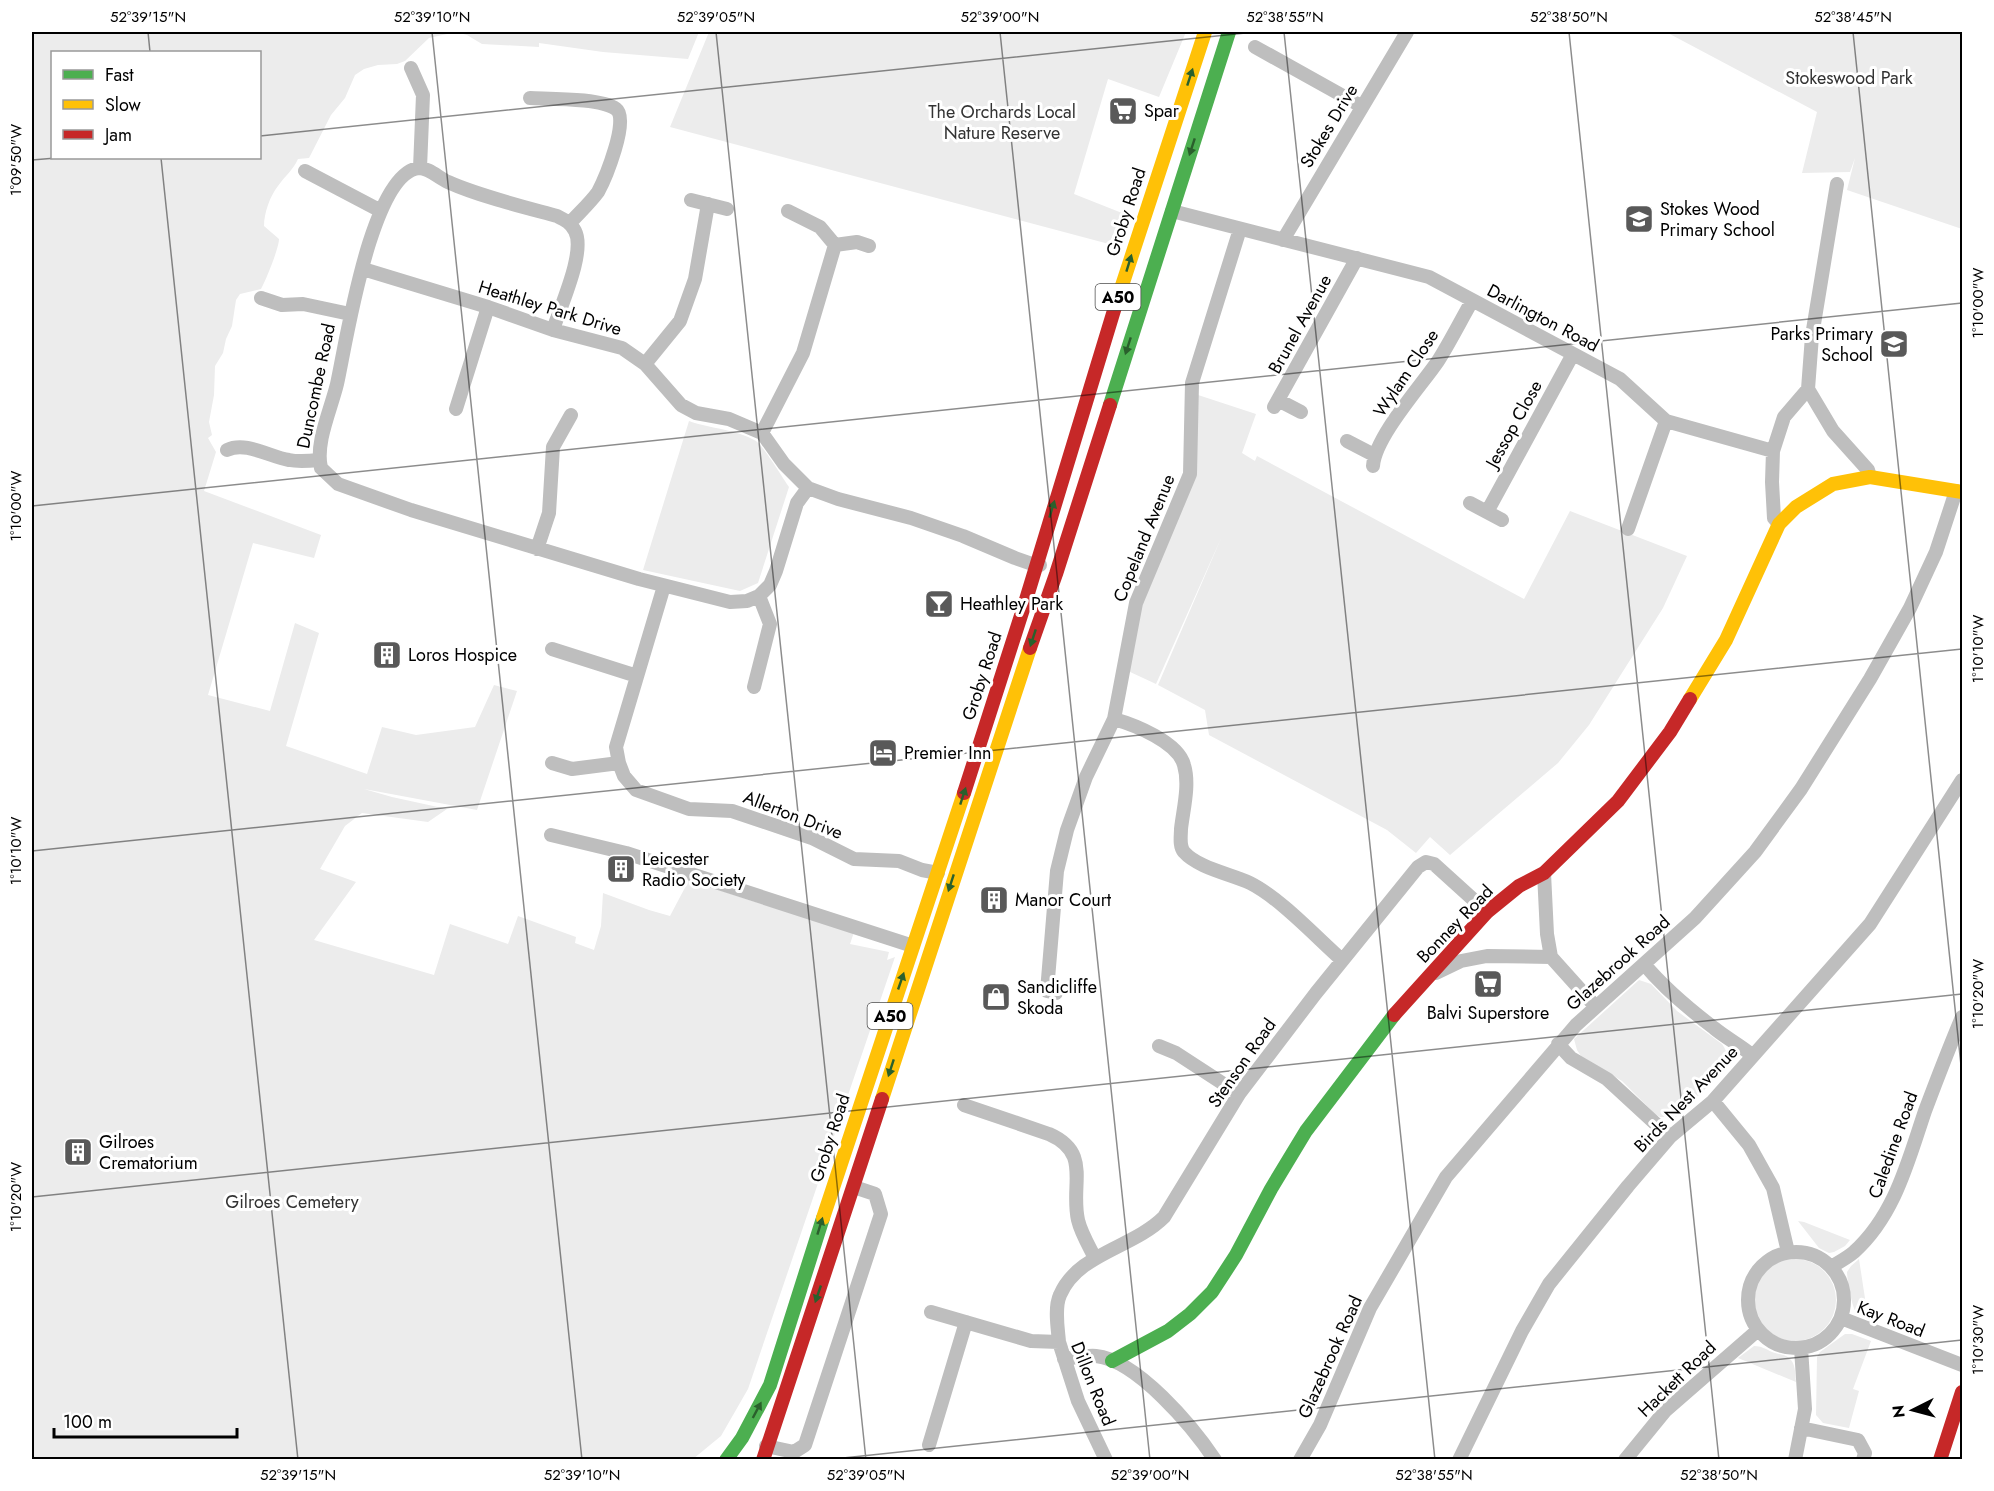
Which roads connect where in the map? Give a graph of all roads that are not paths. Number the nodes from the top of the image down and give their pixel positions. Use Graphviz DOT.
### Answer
graph roads {
  1 [pos="1205,32"];
  2 [pos="1229,32"];
  3 [pos="1407,32"];
  4 [pos="1255,47"];
  5 [pos="411,68"];
  6 [pos="530,98"];
  7 [pos="1361,106"];
  8 [pos="420,168"];
  9 [pos="305,171"];
  10 [pos="1837,183"];
  11 [pos="691,200"];
  12 [pos="708,204"];
  13 [pos="727,209"];
  14 [pos="381,211"];
  15 [pos="788,211"];
  16 [pos="1172,211"];
  17 [pos="570,223"];
  18 [pos="1240,229"];
  19 [pos="1283,240"];
  20 [pos="835,245"];
  21 [pos="869,246"];
  22 [pos="1357,258"];
  23 [pos="363,269"];
  24 [pos="261,298"];
  25 [pos="1472,301"];
  26 [pos="488,307"];
  27 [pos="350,314"];
  28 [pos="553,330"];
  29 [pos="1573,354"];
  30 [pos="645,364"];
  31 [pos="1808,389"];
  32 [pos="456,409"];
  33 [pos="1300,412"];
  34 [pos="571,415"];
  35 [pos="1666,421"];
  36 [pos="762,433"];
  37 [pos="1347,441"];
  38 [pos="227,450"];
  39 [pos="1773,451"];
  40 [pos="319,460"];
  41 [pos="1870,477"];
  42 [pos="808,488"];
  43 [pos="1959,491"];
  44 [pos="1470,503"];
  45 [pos="1487,512"];
  46 [pos="1502,520"];
  47 [pos="1779,524"];
  48 [pos="1628,529"];
  49 [pos="537,549"];
  50 [pos="1059,563"];
  51 [pos="1035,565"];
  52 [pos="664,586"];
  53 [pos="759,596"];
  54 [pos="552,649"];
  55 [pos="637,676"];
  56 [pos="754,687"];
  57 [pos="1114,719"];
  58 [pos="552,763"];
  59 [pos="619,763"];
  60 [pos="1962,780"];
  61 [pos="551,836"];
  62 [pos="938,873"];
  63 [pos="1544,873"];
  64 [pos="1487,912"];
  65 [pos="913,945"];
  66 [pos="1551,957"];
  67 [pos="1342,960"];
  68 [pos="1644,964"];
  69 [pos="1428,978"];
  70 [pos="1056,993"];
  71 [pos="1595,1006"];
  72 [pos="1962,1017"];
  73 [pos="1558,1044"];
  74 [pos="1158,1046"];
  75 [pos="1753,1056"];
  76 [pos="1239,1094"];
  77 [pos="1713,1101"];
  78 [pos="964,1105"];
  79 [pos="1670,1137"];
  80 [pos="854,1187"];
  81 [pos="1788,1252"];
  82 [pos="1095,1258"];
  83 [pos="1831,1267"];
  84 [pos="931,1312"];
  85 [pos="1841,1318"];
  86 [pos="966,1322"];
  87 [pos="1758,1330"];
  88 [pos="1059,1342"];
  89 [pos="1802,1348"];
  90 [pos="1064,1359"];
  91 [pos="1112,1361"];
  92 [pos="1962,1365"];
  93 [pos="1962,1392"];
  94 [pos="1801,1428"];
  95 [pos="929,1444"];
  96 [pos="765,1453"];
  97 [pos="726,1460"];
  98 [pos="1106,1460"];
  99 [pos="1215,1460"];
  100 [pos="1300,1460"];
  101 [pos="1459,1460"];
  102 [pos="1625,1460"];
  103 [pos="1795,1460"];
  104 [pos="1863,1460"];
  105 [pos="1941,1460"];
  51 -- 1 [label="main road, Groby Road / A50, one-way"];
  2 -- 16 [label="main road, Groby Road / A50, one-way"];
  3 -- 7 [label="street, Stokes Drive"];
  4 -- 7 [label="street"];
  5 -- 8 [label="street"];
  6 -- 17 [label="street"];
  7 -- 19 [label="street, Stokes Drive"];
  8 -- 14 [label="street, Duncombe Road"];
  8 -- 17 [label="street"];
  9 -- 14 [label="street"];
  10 -- 31 [label="street"];
  11 -- 12 [label="street"];
  12 -- 13 [label="street"];
  12 -- 30 [label="street"];
  14 -- 23 [label="street, Duncombe Road"];
  15 -- 20 [label="street"];
  16 -- 18 [label="street, Darlington Road"];
  16 -- 50 [label="main road, Groby Road / A50, one-way"];
  17 -- 28 [label="street"];
  18 -- 19 [label="street, Darlington Road"];
  18 -- 57 [label="street, Copeland Avenue"];
  19 -- 22 [label="street, Darlington Road"];
  20 -- 21 [label="street"];
  20 -- 36 [label="street"];
  22 -- 25 [label="street, Darlington Road"];
  22 -- 33 [label="street, Brunel Avenue"];
  23 -- 26 [label="street, Heathley Park Drive"];
  23 -- 27 [label="street, Duncombe Road"];
  24 -- 27 [label="street"];
  25 -- 29 [label="street, Darlington Road"];
  25 -- 37 [label="street, Wylam Close"];
  26 -- 28 [label="street, Heathley Park Drive"];
  26 -- 32 [label="street"];
  27 -- 40 [label="street, Duncombe Road"];
  28 -- 30 [label="street, Heathley Park Drive"];
  29 -- 35 [label="street, Darlington Road"];
  29 -- 45 [label="street, Jessop Close"];
  30 -- 36 [label="street, Heathley Park Drive"];
  31 -- 39 [label="street"];
  31 -- 41 [label="street"];
  34 -- 49 [label="street"];
  35 -- 39 [label="street, Darlington Road"];
  35 -- 48 [label="street"];
  36 -- 42 [label="street"];
  38 -- 40 [label="street"];
  39 -- 47 [label="street"];
  40 -- 49 [label="street, Duncombe Road"];
  41 -- 43 [label="main road"];
  41 -- 47 [label="main road"];
  42 -- 51 [label="street"];
  42 -- 53 [label="street"];
  43 -- 68 [label="street, Glazebrook Road"];
  44 -- 45 [label="street"];
  45 -- 46 [label="street"];
  47 -- 63 [label="main road, Bonney Road"];
  49 -- 52 [label="street, Duncombe Road"];
  50 -- 51 [label="street"];
  50 -- 80 [label="main road, Groby Road / A50, one-way"];
  62 -- 51 [label="main road, Groby Road / A50, one-way"];
  52 -- 53 [label="street, Duncombe Road"];
  52 -- 55 [label="street"];
  53 -- 56 [label="street"];
  54 -- 55 [label="street"];
  55 -- 59 [label="street"];
  57 -- 67 [label="street"];
  57 -- 70 [label="street, Copeland Avenue"];
  58 -- 59 [label="street"];
  59 -- 62 [label="street, Allerton Drive"];
  60 -- 75 [label="street, Birds Nest Avenue"];
  61 -- 65 [label="street"];
  62 -- 65 [label="main road, Groby Road / A50"];
  63 -- 64 [label="main road, Bonney Road"];
  63 -- 66 [label="street"];
  64 -- 67 [label="street, Stenson Road"];
  64 -- 69 [label="main road, Bonney Road"];
  97 -- 65 [label="main road, Groby Road / A50, one-way"];
  66 -- 69 [label="street"];
  66 -- 71 [label="street"];
  67 -- 76 [label="street, Stenson Road"];
  68 -- 71 [label="street, Glazebrook Road"];
  68 -- 75 [label="street"];
  69 -- 91 [label="main road, Bonney Road"];
  71 -- 73 [label="street, Glazebrook Road"];
  72 -- 83 [label="street, Caledine Road"];
  73 -- 79 [label="street"];
  73 -- 100 [label="street, Glazebrook Road"];
  74 -- 76 [label="street"];
  75 -- 77 [label="street, Birds Nest Avenue"];
  76 -- 82 [label="street, Stenson Road"];
  77 -- 79 [label="street, Birds Nest Avenue"];
  77 -- 81 [label="street"];
  78 -- 82 [label="street"];
  79 -- 101 [label="street, Birds Nest Avenue"];
  80 -- 96 [label="main road, Groby Road / A50, one-way"];
  80 -- 96 [label="street, Groby Road"];
  81 -- 83 [label="street"];
  81 -- 87 [label="street"];
  82 -- 88 [label="street, Stenson Road"];
  83 -- 85 [label="street, Kay Road"];
  84 -- 86 [label="street, Dillon Road"];
  85 -- 89 [label="street, Kay Road"];
  85 -- 92 [label="street, Kay Road"];
  86 -- 88 [label="street, Dillon Road"];
  86 -- 95 [label="street"];
  87 -- 89 [label="street"];
  87 -- 102 [label="street, Hackett Road"];
  88 -- 90 [label="street, Dillon Road"];
  89 -- 94 [label="street"];
  90 -- 91 [label="street"];
  90 -- 98 [label="street, Dillon Road"];
  91 -- 99 [label="street"];
  93 -- 105 [label="main road"];
  94 -- 103 [label="street"];
  94 -- 104 [label="street"];
}
